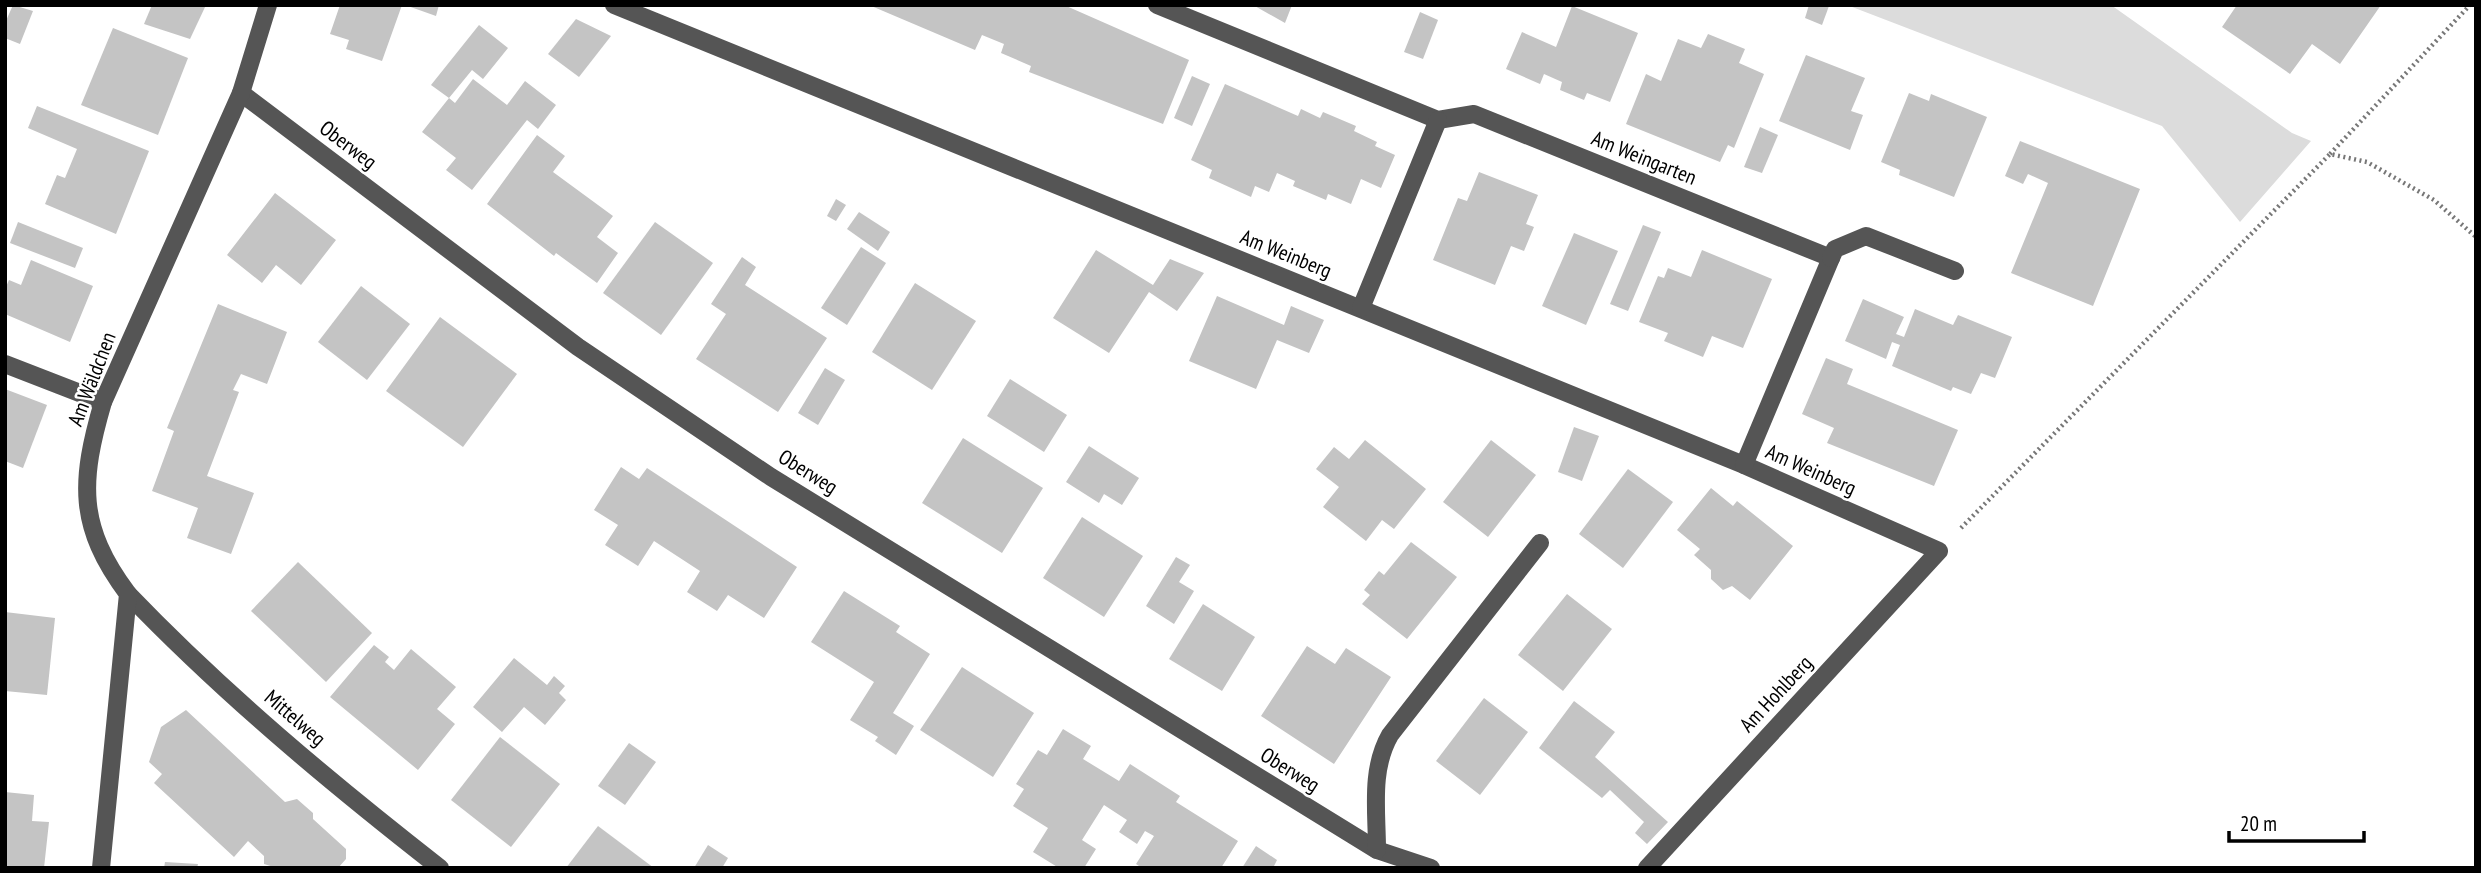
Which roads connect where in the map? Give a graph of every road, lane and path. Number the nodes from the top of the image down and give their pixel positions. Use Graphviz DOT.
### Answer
graph roads {
  1 [pos="268,5"];
  2 [pos="614,5"];
  3 [pos="1157,5"];
  4 [pos="2470,5"];
  5 [pos="241,93"];
  6 [pos="1438,120"];
  7 [pos="2330,154"];
  8 [pos="2476,237"];
  9 [pos="1831,258"];
  10 [pos="1955,271"];
  11 [pos="1361,309"];
  12 [pos="5,364"];
  13 [pos="103,402"];
  14 [pos="1744,465"];
  15 [pos="1540,543"];
  16 [pos="1939,551"];
  17 [pos="128,594"];
  18 [pos="1377,850"];
  19 [pos="101,868"];
  20 [pos="440,868"];
  21 [pos="1431,868"];
  22 [pos="1647,868"];
  1 -- 5 [label="street, Am Wäldchen"];
  2 -- 11 [label="street, Am Weinberg"];
  3 -- 6 [label="street"];
  4 -- 7 [label="path"];
  5 -- 13 [label="street, Am Wäldchen"];
  5 -- 18 [label="street, Oberweg"];
  6 -- 9 [label="street, Am Weingarten"];
  6 -- 11 [label="street"];
  7 -- 8 [label="path"];
  7 -- 16 [label="path"];
  9 -- 10 [label="street"];
  9 -- 14 [label="street"];
  11 -- 14 [label="street, Am Weinberg"];
  12 -- 13 [label="street"];
  13 -- 17 [label="street, Am Wäldchen"];
  14 -- 16 [label="street, Am Weinberg"];
  15 -- 18 [label="street"];
  16 -- 22 [label="street, Am Hohlberg"];
  17 -- 19 [label="street"];
  17 -- 20 [label="street, Mittelweg"];
  18 -- 21 [label="street, Oberweg"];
}
